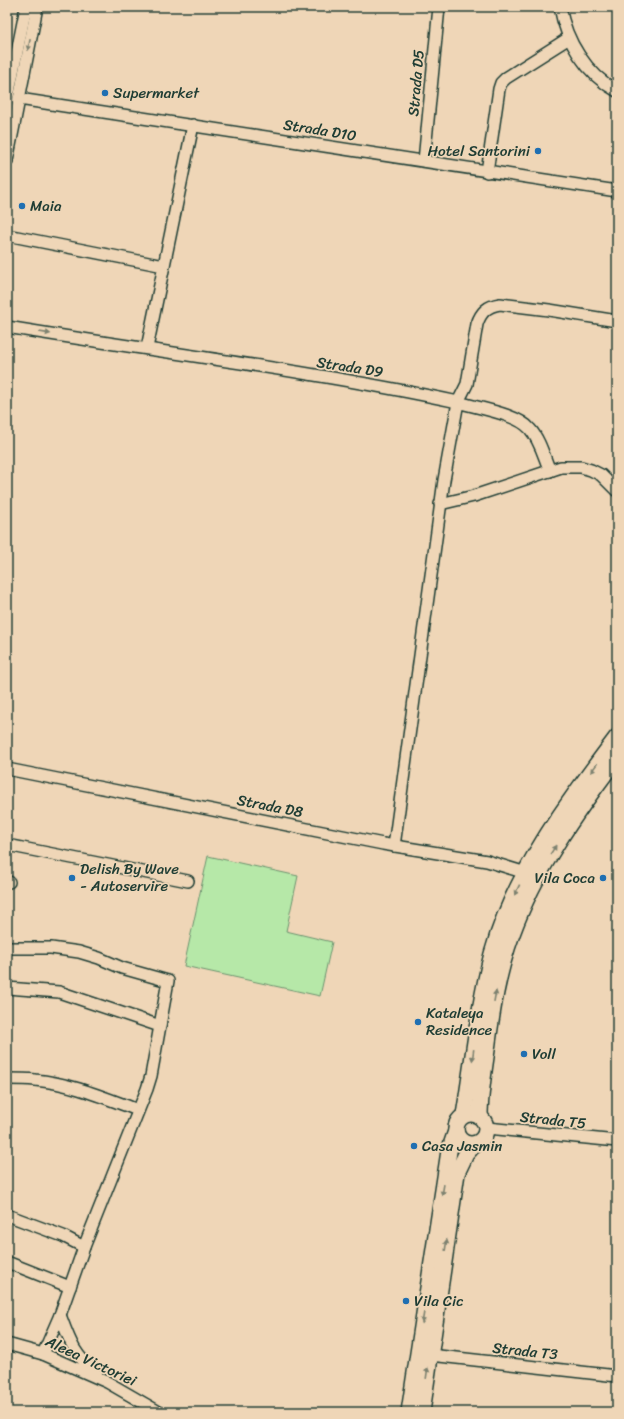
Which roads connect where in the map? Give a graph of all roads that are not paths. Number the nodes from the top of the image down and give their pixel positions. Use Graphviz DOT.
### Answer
graph roads {
  1 [pos="26,7"];
  2 [pos="37,7"];
  3 [pos="439,7"];
  4 [pos="560,7"];
  5 [pos="568,38"];
  6 [pos="617,91"];
  7 [pos="19,99"];
  8 [pos="7,102"];
  9 [pos="193,125"];
  10 [pos="424,161"];
  11 [pos="7,162"];
  12 [pos="487,172"];
  13 [pos="617,191"];
  14 [pos="7,235"];
  15 [pos="164,266"];
  16 [pos="617,321"];
  17 [pos="7,327"];
  18 [pos="147,348"];
  19 [pos="458,402"];
  20 [pos="550,471"];
  21 [pos="617,490"];
  22 [pos="440,504"];
  23 [pos="617,737"];
  24 [pos="617,758"];
  25 [pos="7,769"];
  26 [pos="7,845"];
  27 [pos="394,846"];
  28 [pos="526,873"];
  29 [pos="188,881"];
  30 [pos="7,948"];
  31 [pos="7,988"];
  32 [pos="160,1026"];
  33 [pos="7,1079"];
  34 [pos="138,1110"];
  35 [pos="464,1115"];
  36 [pos="484,1122"];
  37 [pos="456,1131"];
  38 [pos="617,1141"];
  39 [pos="475,1144"];
  40 [pos="7,1215"];
  41 [pos="84,1247"];
  42 [pos="7,1262"];
  43 [pos="70,1287"];
  44 [pos="60,1315"];
  45 [pos="7,1344"];
  46 [pos="43,1354"];
  47 [pos="430,1355"];
  48 [pos="617,1376"];
  49 [pos="107,1382"];
  50 [pos="159,1412"];
  51 [pos="409,1412"];
  52 [pos="422,1412"];
  1 -- 8 [label="street"];
  2 -- 7 [label="street, one-way"];
  3 -- 10 [label="street, Strada D5"];
  4 -- 5 [label="street"];
  5 -- 6 [label="street"];
  5 -- 12 [label="street"];
  7 -- 9 [label="street, Strada D10"];
  7 -- 11 [label="street"];
  9 -- 10 [label="street, Strada D10"];
  9 -- 15 [label="street"];
  10 -- 12 [label="street, Strada D10"];
  12 -- 13 [label="street, Strada D10"];
  14 -- 15 [label="street"];
  15 -- 18 [label="street"];
  16 -- 19 [label="street"];
  17 -- 18 [label="street, Strada D9, one-way"];
  18 -- 19 [label="street, Strada D9"];
  19 -- 20 [label="street, Strada D9"];
  19 -- 22 [label="street"];
  20 -- 21 [label="street"];
  20 -- 22 [label="street"];
  22 -- 27 [label="street"];
  23 -- 28 [label="main road, one-way"];
  36 -- 24 [label="main road, one-way"];
  25 -- 27 [label="street, Strada D8"];
  26 -- 29 [label="street"];
  27 -- 28 [label="street, Strada D8"];
  28 -- 35 [label="main road, one-way"];
  30 -- 32 [label="street"];
  31 -- 32 [label="street"];
  32 -- 34 [label="street"];
  33 -- 34 [label="street"];
  34 -- 41 [label="street"];
  35 -- 36 [label="main road"];
  35 -- 37 [label="main road"];
  36 -- 38 [label="street, Strada T5"];
  36 -- 39 [label="main road"];
  37 -- 39 [label="main road"];
  37 -- 51 [label="main road, one-way"];
  47 -- 39 [label="main road, one-way"];
  40 -- 41 [label="street"];
  41 -- 43 [label="street"];
  42 -- 43 [label="street"];
  43 -- 44 [label="street"];
  44 -- 46 [label="street"];
  44 -- 49 [label="street"];
  45 -- 46 [label="street, Aleea Victoriei"];
  46 -- 49 [label="street, Aleea Victoriei"];
  47 -- 48 [label="street, Strada T3"];
  52 -- 47 [label="main road, one-way"];
  49 -- 50 [label="street, Aleea Victoriei"];
}
